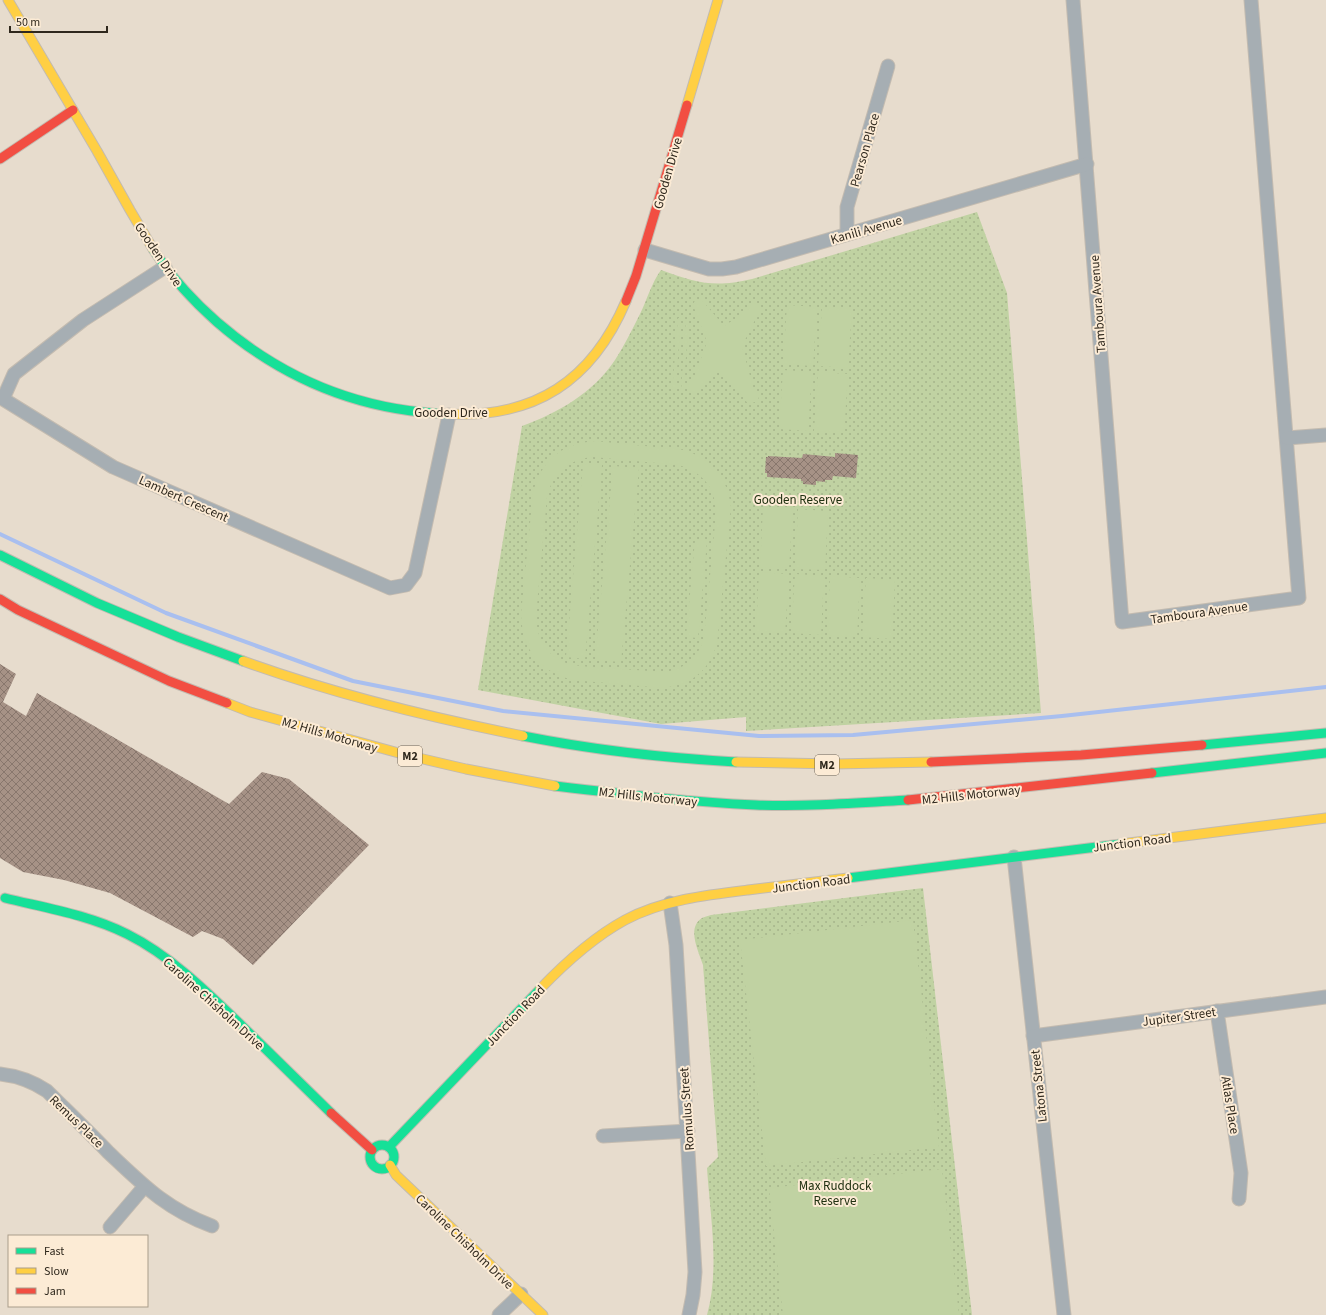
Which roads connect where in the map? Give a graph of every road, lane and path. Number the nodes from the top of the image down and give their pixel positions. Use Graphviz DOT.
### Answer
graph roads {
  1 [pos="8,0"];
  2 [pos="718,0"];
  3 [pos="1073,0"];
  4 [pos="1251,0"];
  5 [pos="888,66"];
  6 [pos="73,110"];
  7 [pos="0,159"];
  8 [pos="1087,164"];
  9 [pos="847,234"];
  10 [pos="645,250"];
  11 [pos="165,267"];
  12 [pos="449,415"];
  13 [pos="1326,434"];
  14 [pos="1287,438"];
  15 [pos="0,555"];
  16 [pos="0,599"];
  17 [pos="1326,733"];
  18 [pos="1326,753"];
  19 [pos="1326,818"];
  20 [pos="1014,857"];
  21 [pos="1,888"];
  22 [pos="5,898"];
  23 [pos="670,903"];
  24 [pos="2,908"];
  25 [pos="1326,997"];
  26 [pos="1216,1011"];
  27 [pos="1033,1036"];
  28 [pos="0,1074"];
  29 [pos="688,1131"];
  30 [pos="603,1136"];
  31 [pos="388,1147"];
  32 [pos="372,1150"];
  33 [pos="390,1165"];
  34 [pos="144,1187"];
  35 [pos="1238,1199"];
  36 [pos="212,1226"];
  37 [pos="110,1227"];
  38 [pos="521,1294"];
  39 [pos="499,1315"];
  40 [pos="543,1315"];
  41 [pos="689,1315"];
  42 [pos="1064,1315"];
  1 -- 6 [label="main road, Gooden Drive"];
  2 -- 10 [label="main road, Gooden Drive"];
  3 -- 8 [label="street, Tamboura Avenue"];
  4 -- 14 [label="street, Tamboura Avenue"];
  5 -- 9 [label="street, Pearson Place"];
  6 -- 7 [label="main road"];
  6 -- 11 [label="main road, Gooden Drive"];
  8 -- 9 [label="street, Kanili Avenue"];
  8 -- 14 [label="street, Tamboura Avenue"];
  9 -- 10 [label="street, Kanili Avenue"];
  10 -- 12 [label="main road, Gooden Drive"];
  11 -- 12 [label="main road, Gooden Drive"];
  11 -- 12 [label="street, Lambert Crescent"];
  13 -- 14 [label="street"];
  15 -- 17 [label="main road, M2"];
  16 -- 18 [label="main road, M2 Hills Motorway / M2"];
  19 -- 20 [label="main road, Junction Road"];
  20 -- 23 [label="main road, Junction Road"];
  20 -- 27 [label="street, Latona Street"];
  21 -- 22 [label="main road"];
  22 -- 24 [label="main road"];
  22 -- 32 [label="main road, Caroline Chisholm Drive"];
  23 -- 29 [label="street, Romulus Street"];
  23 -- 31 [label="main road, Junction Road"];
  25 -- 26 [label="street, Jupiter Street"];
  26 -- 27 [label="street, Jupiter Street"];
  26 -- 35 [label="street, Atlas Place"];
  27 -- 42 [label="street, Latona Street"];
  28 -- 34 [label="street, Remus Place"];
  29 -- 30 [label="street"];
  29 -- 41 [label="street, Romulus Street"];
  31 -- 32 [label="main road"];
  31 -- 33 [label="main road"];
  32 -- 33 [label="main road"];
  33 -- 38 [label="main road, Caroline Chisholm Drive"];
  34 -- 36 [label="street, Remus Place"];
  34 -- 37 [label="street"];
  38 -- 39 [label="street"];
  38 -- 40 [label="main road, Caroline Chisholm Drive"];
}
